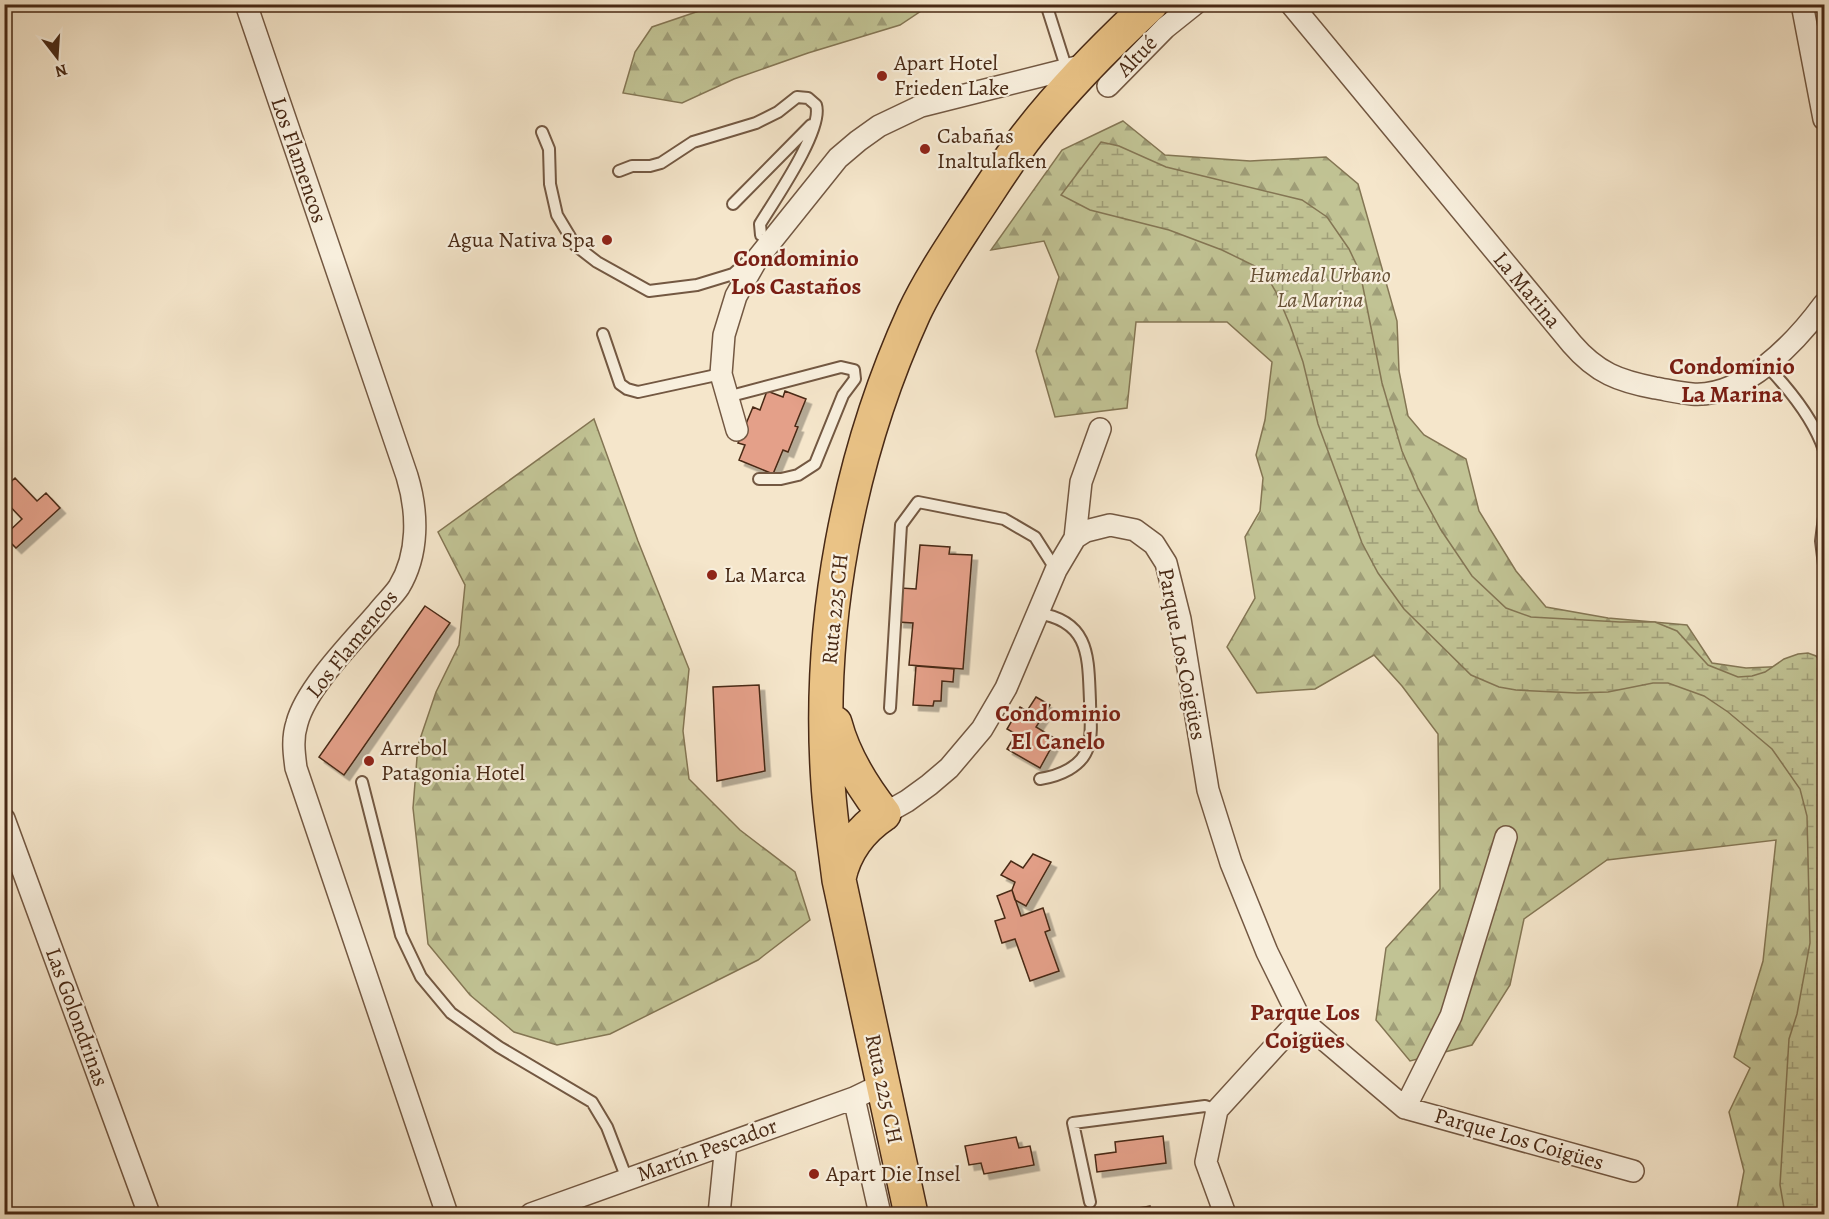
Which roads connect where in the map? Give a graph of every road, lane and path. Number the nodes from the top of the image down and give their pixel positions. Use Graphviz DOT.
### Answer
graph roads {
  1 [pos="246,4"];
  2 [pos="1046,4"];
  3 [pos="1151,4"];
  4 [pos="1195,4"];
  5 [pos="1291,4"];
  6 [pos="1802,4"];
  7 [pos="1088,73"];
  8 [pos="1824,119"];
  9 [pos="816,120"];
  10 [pos="542,132"];
  11 [pos="619,171"];
  12 [pos="734,204"];
  13 [pos="771,242"];
  14 [pos="1824,304"];
  15 [pos="603,334"];
  16 [pos="1767,366"];
  17 [pos="721,374"];
  18 [pos="727,397"];
  19 [pos="1100,429"];
  20 [pos="737,430"];
  21 [pos="1824,450"];
  22 [pos="759,479"];
  23 [pos="1824,517"];
  24 [pos="1075,538"];
  25 [pos="1824,565"];
  26 [pos="1056,570"];
  27 [pos="1037,614"];
  28 [pos="828,688"];
  29 [pos="890,708"];
  30 [pos="1040,779"];
  31 [pos="363,783"];
  32 [pos="884,814"];
  33 [pos="6,828"];
  34 [pos="833,836"];
  35 [pos="1506,837"];
  36 [pos="839,880"];
  37 [pos="1300,1019"];
  38 [pos="868,1091"];
  39 [pos="1405,1108"];
  40 [pos="1217,1110"];
  41 [pos="726,1144"];
  42 [pos="1633,1171"];
  43 [pos="627,1179"];
  44 [pos="1090,1202"];
  45 [pos="540,1213"];
  46 [pos="149,1215"];
  47 [pos="447,1215"];
  48 [pos="720,1215"];
  49 [pos="880,1215"];
  50 [pos="911,1215"];
  51 [pos="1225,1215"];
  1 -- 47 [label="street, Los Flamencos"];
  2 -- 7 [label="lane"];
  3 -- 7 [label="main road, Ruta 225 CH"];
  4 -- 7 [label="street, Altué"];
  5 -- 16 [label="street, La Marina"];
  6 -- 8 [label="street"];
  7 -- 13 [label="street"];
  7 -- 28 [label="main road, Ruta 225 CH"];
  9 -- 11 [label="lane"];
  9 -- 12 [label="lane"];
  9 -- 13 [label="lane"];
  10 -- 13 [label="lane"];
  13 -- 17 [label="street"];
  14 -- 16 [label="street, La Marina"];
  15 -- 17 [label="lane"];
  16 -- 21 [label="lane"];
  17 -- 18 [label="street"];
  18 -- 20 [label="street"];
  18 -- 22 [label="lane"];
  19 -- 24 [label="street"];
  23 -- 25 [label="lane"];
  24 -- 26 [label="street"];
  24 -- 37 [label="street, Parque Los Coigües"];
  26 -- 27 [label="street"];
  26 -- 29 [label="lane"];
  27 -- 30 [label="lane"];
  27 -- 32 [label="street"];
  28 -- 32 [label="main road"];
  28 -- 34 [label="main road, Ruta 225 CH"];
  31 -- 43 [label="lane"];
  32 -- 34 [label="street"];
  32 -- 36 [label="main road"];
  33 -- 46 [label="street, Las Golondrinas"];
  34 -- 36 [label="main road, Ruta 225 CH"];
  35 -- 39 [label="street, Parque Los Coigües"];
  36 -- 38 [label="main road, Ruta 225 CH"];
  37 -- 39 [label="street, Parque Los Coigües"];
  37 -- 40 [label="street"];
  38 -- 41 [label="street, Martín Pescador"];
  38 -- 49 [label="street"];
  38 -- 50 [label="main road, Ruta 225 CH"];
  39 -- 42 [label="street, Parque Los Coigües"];
  40 -- 44 [label="lane"];
  40 -- 51 [label="street"];
  41 -- 43 [label="street, Martín Pescador"];
  41 -- 48 [label="street"];
  43 -- 45 [label="street, Martín Pescador"];
}
